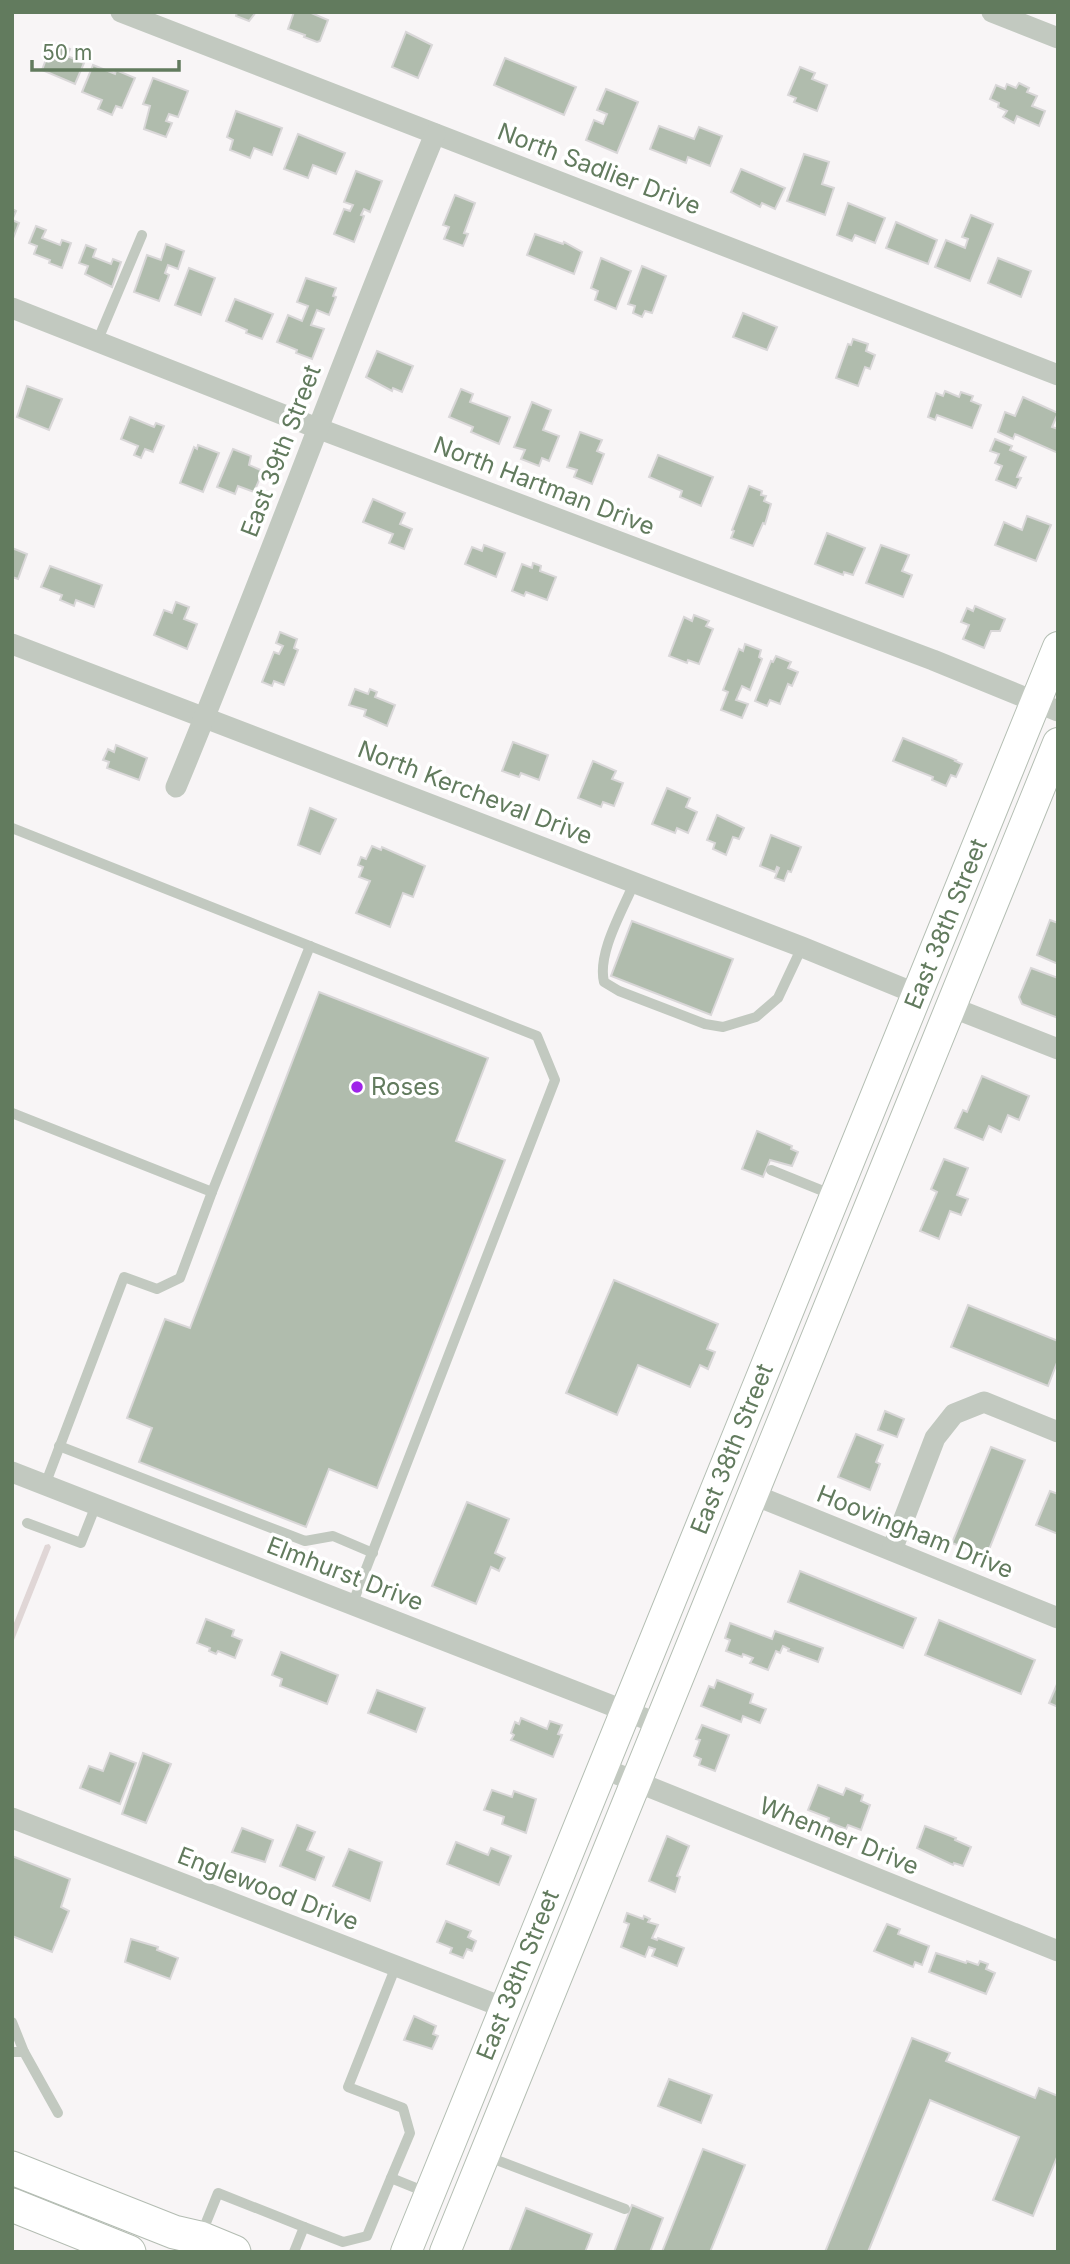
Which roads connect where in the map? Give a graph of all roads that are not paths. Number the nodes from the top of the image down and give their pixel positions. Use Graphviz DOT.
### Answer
graph roads {
  1 [pos="121,12"];
  2 [pos="992,12"];
  3 [pos="1058,38"];
  4 [pos="435,134"];
  5 [pos="142,235"];
  6 [pos="12,308"];
  7 [pos="97,342"];
  8 [pos="1058,375"];
  9 [pos="317,428"];
  10 [pos="12,644"];
  11 [pos="1058,647"];
  12 [pos="1047,707"];
  13 [pos="205,718"];
  14 [pos="1058,743"];
  15 [pos="176,787"];
  16 [pos="12,828"];
  17 [pos="634,883"];
  18 [pos="310,946"];
  19 [pos="802,947"];
  20 [pos="917,994"];
  21 [pos="951,1007"];
  22 [pos="1058,1049"];
  23 [pos="12,1114"];
  24 [pos="771,1170"];
  25 [pos="212,1192"];
  26 [pos="835,1196"];
  27 [pos="1058,1432"];
  28 [pos="59,1446"];
  29 [pos="12,1472"];
  30 [pos="45,1485"];
  31 [pos="752,1494"];
  32 [pos="96,1505"];
  33 [pos="27,1522"];
  34 [pos="892,1550"];
  35 [pos="373,1553"];
  36 [pos="352,1605"];
  37 [pos="1058,1618"];
  38 [pos="625,1711"];
  39 [pos="659,1724"];
  40 [pos="602,1768"];
  41 [pos="635,1783"];
  42 [pos="12,1818"];
  43 [pos="1058,1951"];
  44 [pos="397,1966"];
  45 [pos="505,2008"];
  46 [pos="12,2022"];
  47 [pos="18,2052"];
  48 [pos="58,2113"];
  49 [pos="484,2155"];
  50 [pos="12,2168"];
  51 [pos="391,2178"];
  52 [pos="429,2194"];
  53 [pos="12,2205"];
  54 [pos="625,2209"];
  55 [pos="28,2222"];
  56 [pos="304,2227"];
  57 [pos="200,2238"];
  58 [pos="129,2252"];
  59 [pos="234,2252"];
  60 [pos="294,2252"];
  61 [pos="406,2252"];
  62 [pos="445,2252"];
  1 -- 4 [label="street, North Sadlier Drive"];
  2 -- 3 [label="street"];
  4 -- 8 [label="street, North Sadlier Drive"];
  4 -- 9 [label="street, East 39th Street"];
  5 -- 7 [label="lane"];
  6 -- 7 [label="street, North Hartman Drive"];
  7 -- 9 [label="street, North Hartman Drive"];
  9 -- 12 [label="street, North Hartman Drive"];
  9 -- 13 [label="street, East 39th Street"];
  10 -- 13 [label="street, North Kercheval Drive"];
  11 -- 12 [label="main road, East 38th Street"];
  12 -- 20 [label="main road, East 38th Street"];
  13 -- 15 [label="street, East 39th Street"];
  13 -- 17 [label="street, North Kercheval Drive"];
  14 -- 21 [label="main road, East 38th Street"];
  16 -- 18 [label="lane"];
  17 -- 19 [label="street, North Kercheval Drive"];
  17 -- 19 [label="lane"];
  18 -- 25 [label="lane"];
  18 -- 35 [label="lane"];
  19 -- 20 [label="street, North Kercheval Drive"];
  20 -- 26 [label="main road, East 38th Street"];
  21 -- 22 [label="street"];
  21 -- 31 [label="main road, East 38th Street"];
  23 -- 25 [label="lane"];
  24 -- 26 [label="lane"];
  25 -- 28 [label="lane"];
  26 -- 38 [label="main road, East 38th Street"];
  27 -- 34 [label="street"];
  28 -- 30 [label="lane"];
  28 -- 35 [label="lane"];
  29 -- 30 [label="street, Elmhurst Drive"];
  30 -- 32 [label="street, Elmhurst Drive"];
  31 -- 34 [label="street, Hoovingham Drive"];
  31 -- 39 [label="main road, East 38th Street"];
  32 -- 33 [label="lane"];
  32 -- 36 [label="street, Elmhurst Drive"];
  34 -- 37 [label="street, Hoovingham Drive"];
  35 -- 36 [label="lane"];
  36 -- 38 [label="street, Elmhurst Drive"];
  38 -- 39 [label="street, Elmhurst Drive"];
  38 -- 40 [label="main road, East 38th Street"];
  39 -- 41 [label="main road, East 38th Street"];
  40 -- 41 [label="street, Whenner Drive"];
  40 -- 45 [label="main road, East 38th Street"];
  41 -- 43 [label="street, Whenner Drive"];
  41 -- 49 [label="main road, East 38th Street"];
  42 -- 44 [label="street, Englewood Drive"];
  44 -- 45 [label="street, Englewood Drive"];
  44 -- 51 [label="lane"];
  45 -- 52 [label="main road, East 38th Street"];
  46 -- 47 [label="lane"];
  47 -- 48 [label="lane"];
  49 -- 54 [label="lane"];
  49 -- 62 [label="main road, East 38th Street"];
  50 -- 57 [label="main road"];
  51 -- 52 [label="lane"];
  51 -- 56 [label="lane"];
  52 -- 61 [label="main road, East 38th Street"];
  53 -- 55 [label="main road"];
  55 -- 58 [label="main road"];
  56 -- 57 [label="lane"];
  56 -- 60 [label="lane"];
  57 -- 59 [label="main road"];
}
